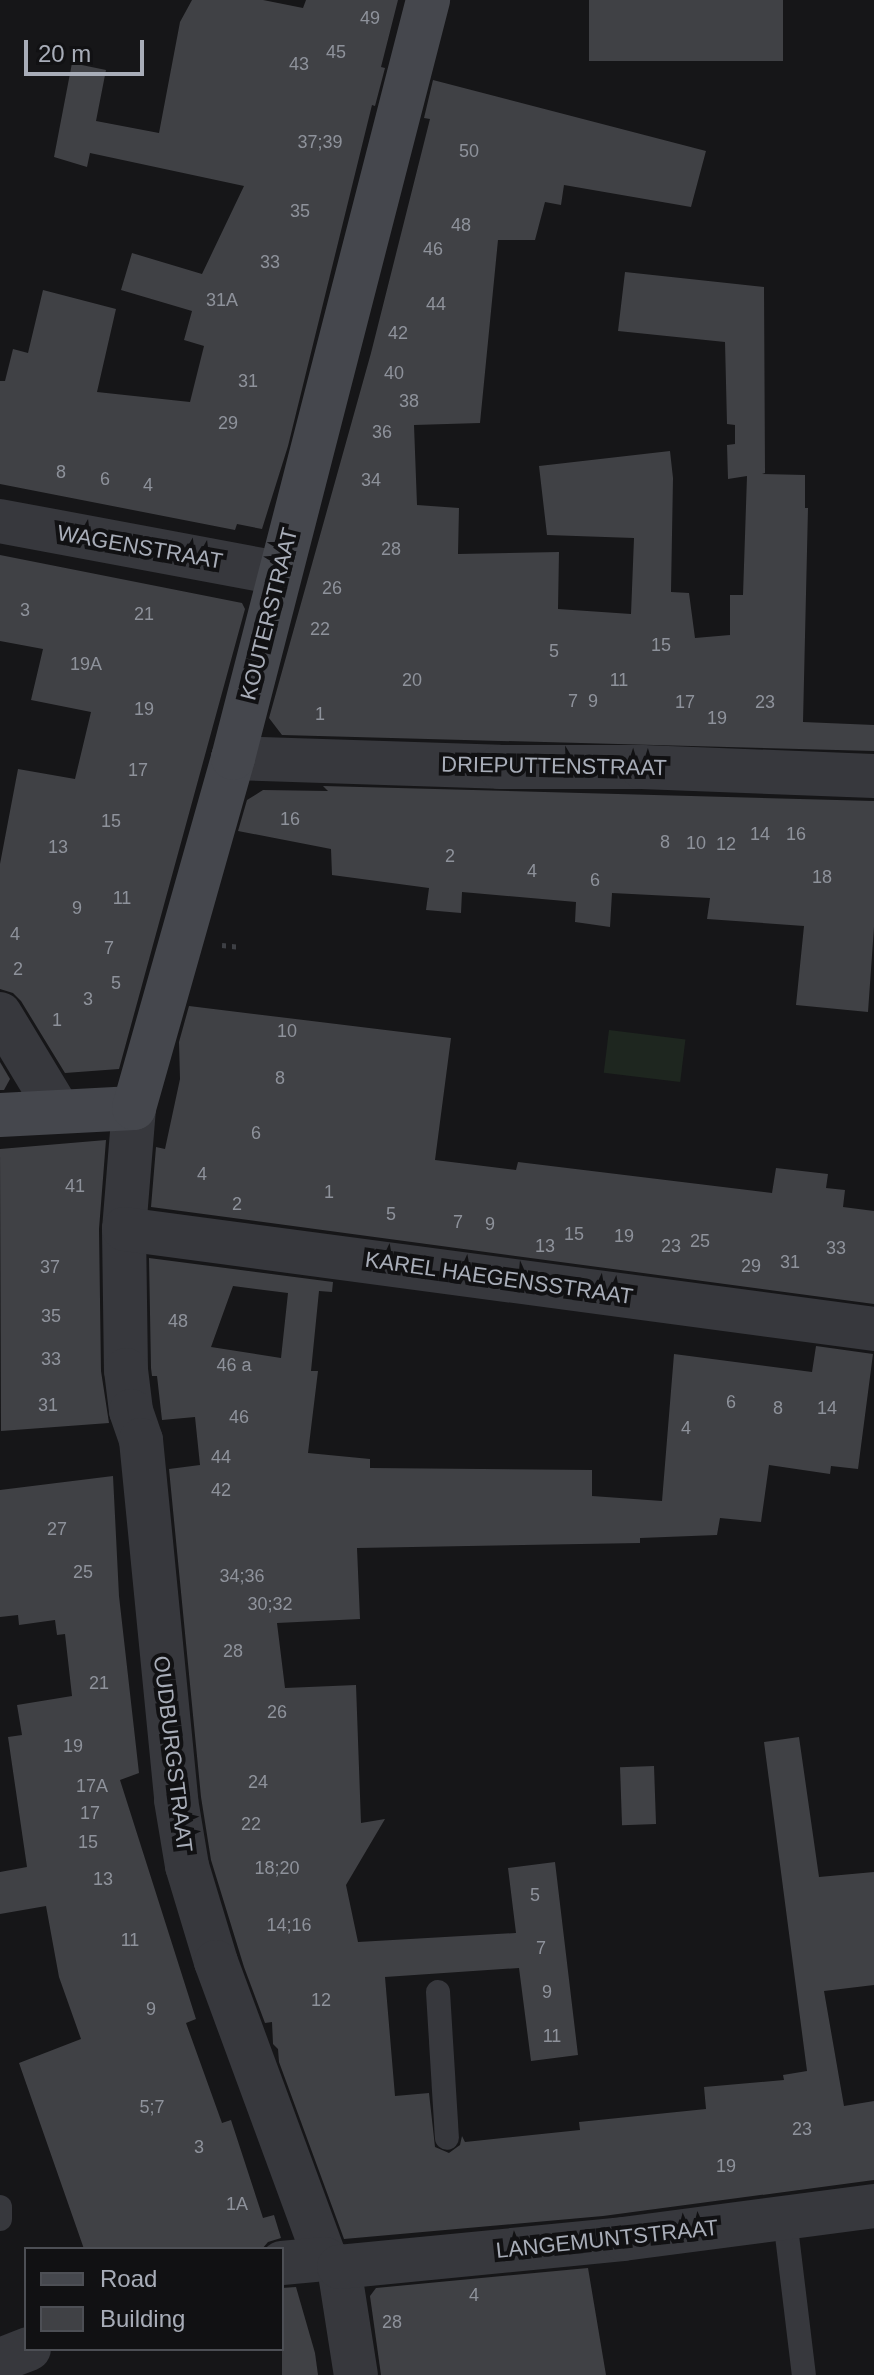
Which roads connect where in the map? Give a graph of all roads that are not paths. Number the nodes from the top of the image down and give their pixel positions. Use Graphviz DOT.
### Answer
graph roads {
  1 [pos="428,0"];
  2 [pos="0,521"];
  3 [pos="279,573"];
  4 [pos="233,758"];
  5 [pos="874,776"];
  6 [pos="0,1014"];
  7 [pos="134,1108"];
  8 [pos="58,1110"];
  9 [pos="0,1115"];
  10 [pos="124,1229"];
  11 [pos="874,1329"];
  12 [pos="438,1992"];
  13 [pos="447,2138"];
  14 [pos="874,2206"];
  15 [pos="0,2207"];
  16 [pos="0,2219"];
  17 [pos="785,2219"];
  18 [pos="284,2263"];
  19 [pos="332,2263"];
  20 [pos="24,2351"];
  21 [pos="0,2360"];
  22 [pos="356,2375"];
  23 [pos="804,2375"];
  1 -- 3 [label="street, KOUTERSTRAAT"];
  2 -- 3 [label="street, WAGENSTRAAT"];
  3 -- 4 [label="street, KOUTERSTRAAT"];
  4 -- 5 [label="street, DRIEPUTTENSTRAAT"];
  4 -- 7 [label="street, KOUTERSTRAAT"];
  6 -- 8 [label="street"];
  7 -- 8 [label="street"];
  7 -- 10 [label="street, KOUTERSTRAAT"];
  8 -- 9 [label="street"];
  10 -- 11 [label="street, KAREL HAEGENSSTRAAT"];
  10 -- 19 [label="street, OUDBURGSTRAAT"];
  12 -- 13 [label="lane"];
  14 -- 17 [label="street, LANGEMUNTSTRAAT"];
  15 -- 16 [label="lane"];
  17 -- 19 [label="street, LANGEMUNTSTRAAT"];
  17 -- 23 [label="lane"];
  18 -- 19 [label="street, LANGEMUNTSTRAAT"];
  19 -- 22 [label="street, OUDBURGSTRAAT"];
  20 -- 21 [label="street"];
}
